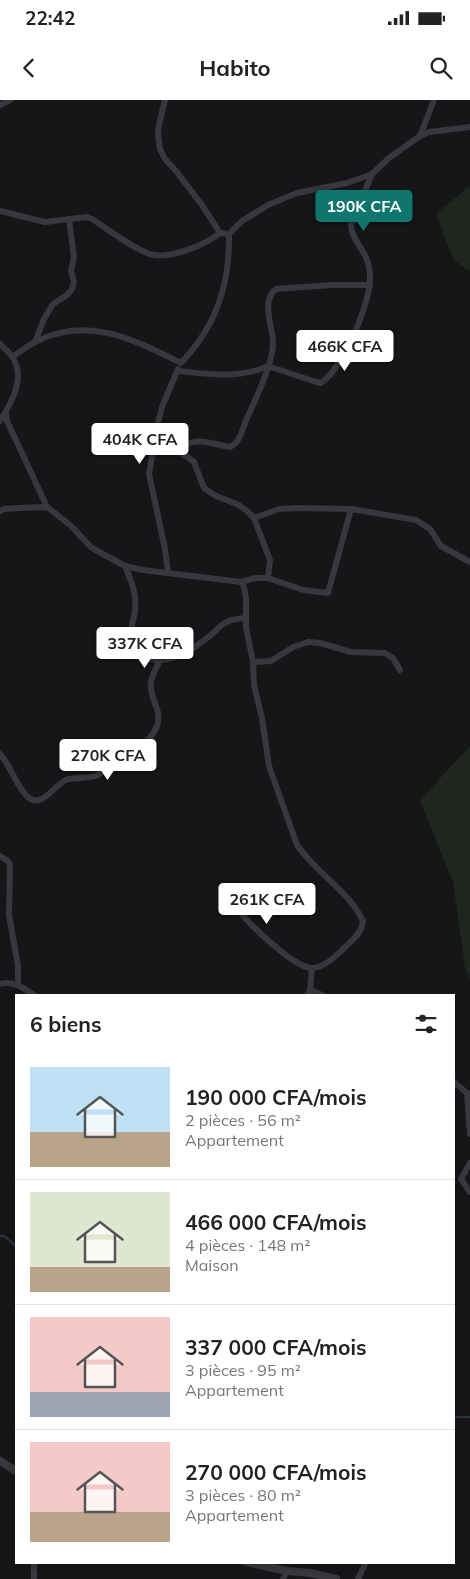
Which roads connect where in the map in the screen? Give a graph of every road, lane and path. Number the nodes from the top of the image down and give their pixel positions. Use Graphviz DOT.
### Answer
graph roads {
  1 [pos="10,100"];
  2 [pos="165,100"];
  3 [pos="434,100"];
  4 [pos="0,105"];
  5 [pos="470,127"];
  6 [pos="420,136"];
  7 [pos="372,174"];
  8 [pos="0,211"];
  9 [pos="69,220"];
  10 [pos="220,233"];
  11 [pos="229,234"];
  12 [pos="370,285"];
  13 [pos="35,342"];
  14 [pos="0,344"];
  15 [pos="12,357"];
  16 [pos="180,363"];
  17 [pos="268,366"];
  18 [pos="178,371"];
  19 [pos="6,412"];
  20 [pos="0,421"];
  21 [pos="153,446"];
  22 [pos="176,451"];
  23 [pos="47,507"];
  24 [pos="351,509"];
  25 [pos="0,511"];
  26 [pos="254,518"];
  27 [pos="470,562"];
  28 [pos="125,566"];
  29 [pos="168,573"];
  30 [pos="268,578"];
  31 [pos="241,582"];
  32 [pos="246,618"];
  33 [pos="160,660"];
  34 [pos="253,662"];
  35 [pos="400,670"];
  36 [pos="0,754"];
  37 [pos="0,856"];
  38 [pos="221,886"];
  39 [pos="312,968"];
  40 [pos="0,984"];
  41 [pos="18,985"];
  42 [pos="309,992"];
  43 [pos="32,994"];
  44 [pos="455,1083"];
  45 [pos="468,1094"];
  46 [pos="470,1134"];
  47 [pos="470,1163"];
  48 [pos="470,1192"];
  49 [pos="0,1461"];
  50 [pos="15,1469"];
  51 [pos="34,1564"];
  52 [pos="255,1564"];
  53 [pos="365,1564"];
  54 [pos="287,1571"];
  55 [pos="34,1579"];
  56 [pos="283,1579"];
  57 [pos="336,1579"];
  58 [pos="358,1579"];
  1 -- 4 [label="street"];
  2 -- 10 [label="street"];
  3 -- 6 [label="street"];
  5 -- 6 [label="street"];
  6 -- 7 [label="street"];
  7 -- 11 [label="street"];
  7 -- 12 [label="street"];
  8 -- 9 [label="street"];
  9 -- 10 [label="street"];
  9 -- 13 [label="street"];
  10 -- 11 [label="street"];
  11 -- 16 [label="street"];
  12 -- 17 [label="street"];
  12 -- 17 [label="street"];
  13 -- 15 [label="street"];
  13 -- 16 [label="street"];
  14 -- 15 [label="street"];
  15 -- 19 [label="street"];
  16 -- 18 [label="street"];
  17 -- 18 [label="street"];
  17 -- 22 [label="street"];
  18 -- 21 [label="street"];
  19 -- 20 [label="street"];
  19 -- 23 [label="street"];
  21 -- 22 [label="street"];
  21 -- 29 [label="street"];
  22 -- 26 [label="street"];
  23 -- 25 [label="street"];
  23 -- 28 [label="street"];
  24 -- 26 [label="street"];
  24 -- 27 [label="street"];
  24 -- 30 [label="street"];
  26 -- 30 [label="street"];
  28 -- 29 [label="street"];
  28 -- 33 [label="street"];
  29 -- 31 [label="street"];
  30 -- 31 [label="street"];
  31 -- 32 [label="street"];
  32 -- 33 [label="street"];
  32 -- 34 [label="street"];
  33 -- 36 [label="street"];
  34 -- 35 [label="street"];
  34 -- 39 [label="street"];
  37 -- 41 [label="street"];
  38 -- 39 [label="street"];
  39 -- 42 [label="street"];
  40 -- 41 [label="street"];
  41 -- 43 [label="street"];
  44 -- 45 [label="street"];
  45 -- 46 [label="street"];
  47 -- 48 [label="street"];
  49 -- 50 [label="street"];
  51 -- 55 [label="street"];
  52 -- 54 [label="street"];
  53 -- 58 [label="street"];
  54 -- 56 [label="street"];
  54 -- 57 [label="street"];
}
